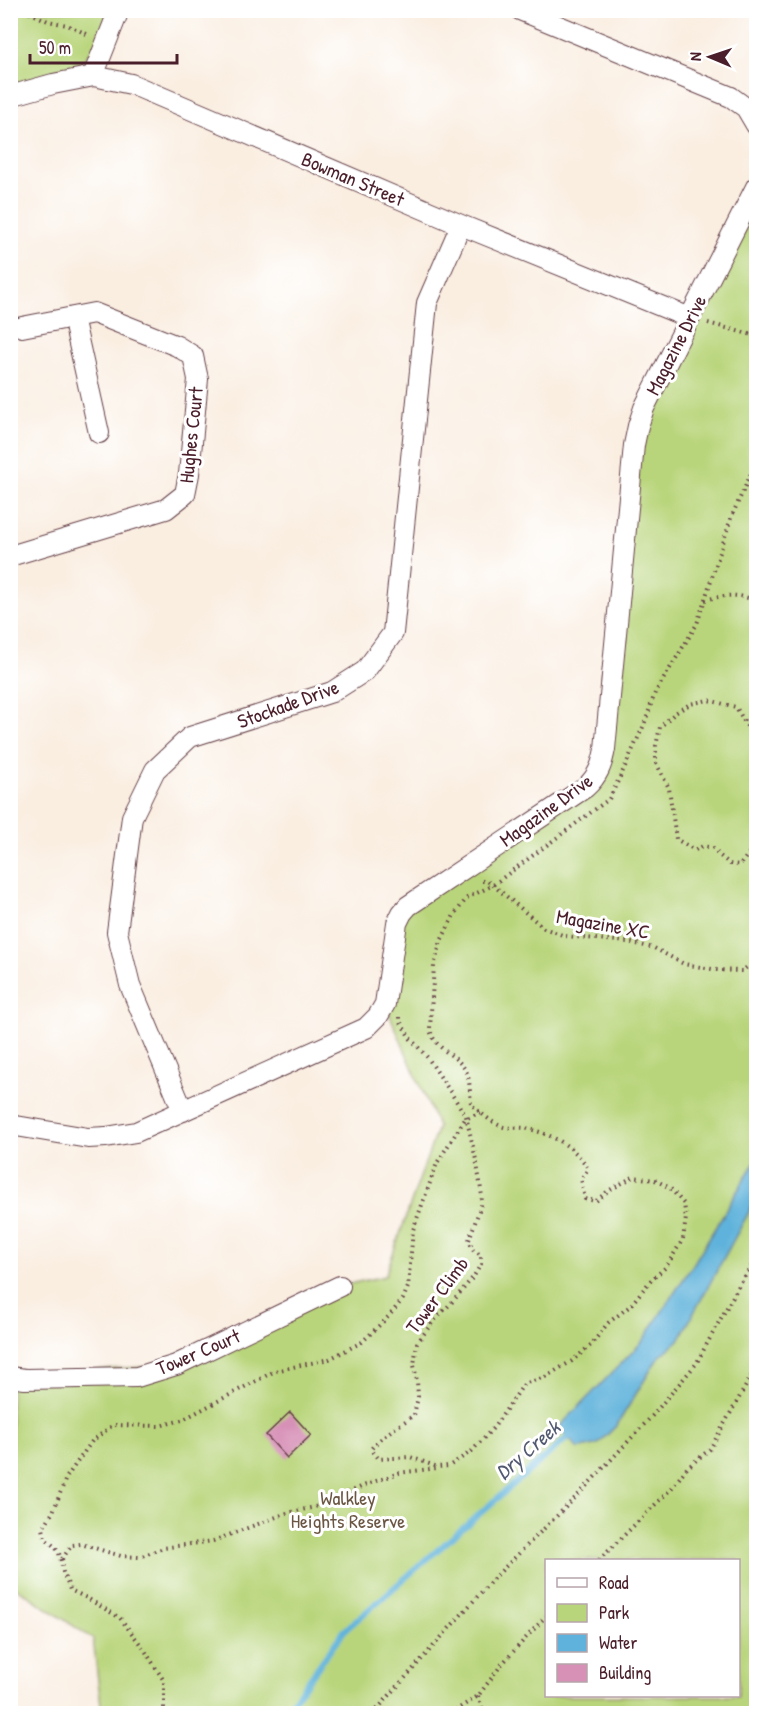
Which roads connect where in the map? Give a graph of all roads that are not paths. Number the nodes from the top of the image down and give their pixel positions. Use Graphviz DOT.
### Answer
graph roads {
  1 [pos="119,10"];
  2 [pos="520,10"];
  3 [pos="93,76"];
  4 [pos="10,96"];
  5 [pos="756,125"];
  6 [pos="756,188"];
  7 [pos="461,225"];
  8 [pos="73,317"];
  9 [pos="690,318"];
  10 [pos="22,327"];
  11 [pos="99,433"];
  12 [pos="10,556"];
  13 [pos="183,1111"];
  14 [pos="10,1125"];
  15 [pos="340,1286"];
  16 [pos="10,1377"];
  1 -- 3 [label="street"];
  2 -- 5 [label="street"];
  3 -- 4 [label="street, Bowman Street"];
  3 -- 7 [label="street, Bowman Street"];
  6 -- 9 [label="street, Magazine Drive"];
  7 -- 9 [label="street, Bowman Street"];
  7 -- 13 [label="street, Stockade Drive"];
  8 -- 10 [label="street, Hughes Court"];
  8 -- 11 [label="street"];
  8 -- 12 [label="street, Hughes Court"];
  9 -- 13 [label="street, Magazine Drive"];
  13 -- 14 [label="street, Magazine Drive"];
  15 -- 16 [label="street, Tower Court"];
}
